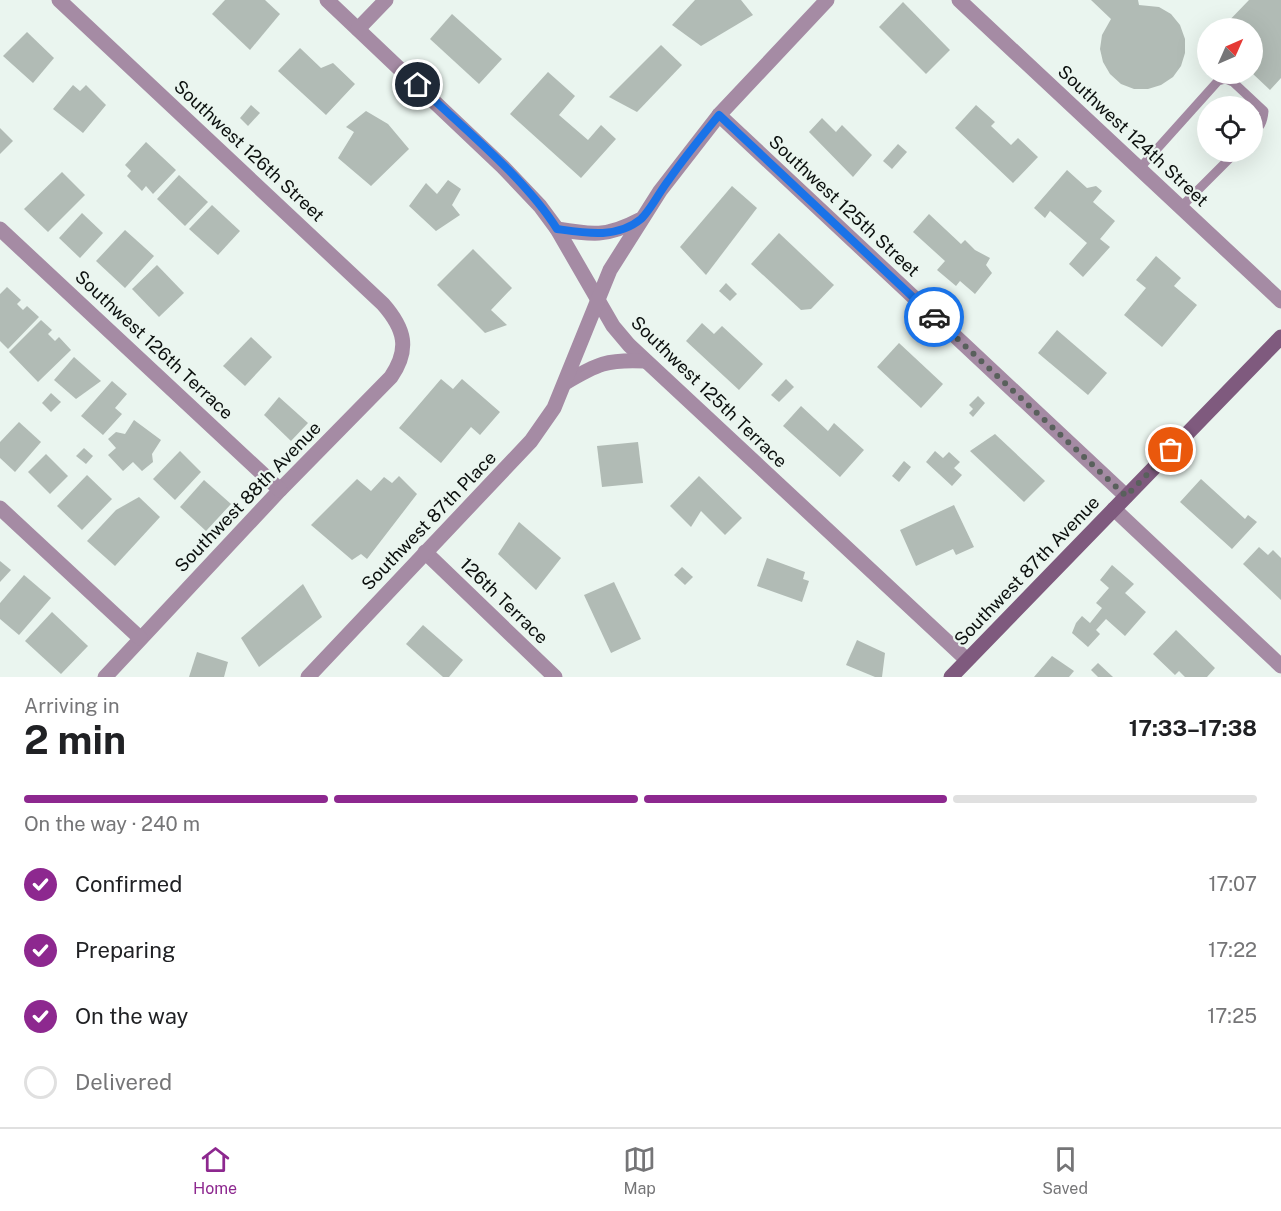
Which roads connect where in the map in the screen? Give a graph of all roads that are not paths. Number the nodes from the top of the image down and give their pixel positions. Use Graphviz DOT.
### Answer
graph roads {
  1 [pos="59,0"];
  2 [pos="327,0"];
  3 [pos="386,0"];
  4 [pos="826,0"];
  5 [pos="959,0"];
  6 [pos="358,29"];
  7 [pos="1204,96"];
  8 [pos="1248,96"];
  9 [pos="1197,104"];
  10 [pos="719,115"];
  11 [pos="1226,162"];
  12 [pos="1139,168"];
  13 [pos="1181,207"];
  14 [pos="642,218"];
  15 [pos="0,229"];
  16 [pos="557,229"];
  17 [pos="597,300"];
  18 [pos="1281,301"];
  19 [pos="1281,337"];
  20 [pos="403,338"];
  21 [pos="645,361"];
  22 [pos="565,383"];
  23 [pos="280,490"];
  24 [pos="1126,496"];
  25 [pos="0,508"];
  26 [pos="1114,509"];
  27 [pos="425,552"];
  28 [pos="140,638"];
  29 [pos="967,660"];
  30 [pos="1281,666"];
  31 [pos="105,677"];
  32 [pos="308,677"];
  33 [pos="555,677"];
  34 [pos="951,677"];
  1 -- 20 [label="street, Southwest 126th Street"];
  2 -- 6 [label="street, Southwest 125th Terrace"];
  3 -- 6 [label="street"];
  4 -- 10 [label="street, Southwest 87th Place"];
  5 -- 12 [label="street, Southwest 124th Street"];
  6 -- 16 [label="street, Southwest 125th Terrace"];
  7 -- 8 [label="lane"];
  9 -- 12 [label="lane"];
  10 -- 14 [label="street, Southwest 87th Place"];
  10 -- 24 [label="street, Southwest 125th Street"];
  11 -- 13 [label="lane"];
  12 -- 13 [label="street, Southwest 124th Street"];
  13 -- 18 [label="street, Southwest 124th Street"];
  14 -- 16 [label="street, Southwest 87th Place"];
  14 -- 17 [label="street, Southwest 87th Place"];
  15 -- 23 [label="street, Southwest 126th Terrace"];
  16 -- 17 [label="street, Southwest 125th Terrace"];
  17 -- 21 [label="street, Southwest 125th Terrace"];
  17 -- 22 [label="street, Southwest 87th Place"];
  19 -- 24 [label="main road, Southwest 87th Avenue"];
  20 -- 23 [label="street, Southwest 88th Avenue"];
  21 -- 22 [label="street"];
  21 -- 29 [label="street, Southwest 125th Terrace"];
  22 -- 27 [label="street, Southwest 87th Place"];
  23 -- 28 [label="street, Southwest 88th Avenue"];
  24 -- 26 [label="main road, Southwest 87th Avenue"];
  25 -- 28 [label="street"];
  26 -- 29 [label="main road, Southwest 87th Avenue"];
  26 -- 30 [label="street"];
  27 -- 32 [label="street, Southwest 87th Place"];
  27 -- 33 [label="street, 126th Terrace"];
  28 -- 31 [label="street, Southwest 88th Avenue"];
  29 -- 34 [label="main road, Southwest 87th Avenue"];
}
